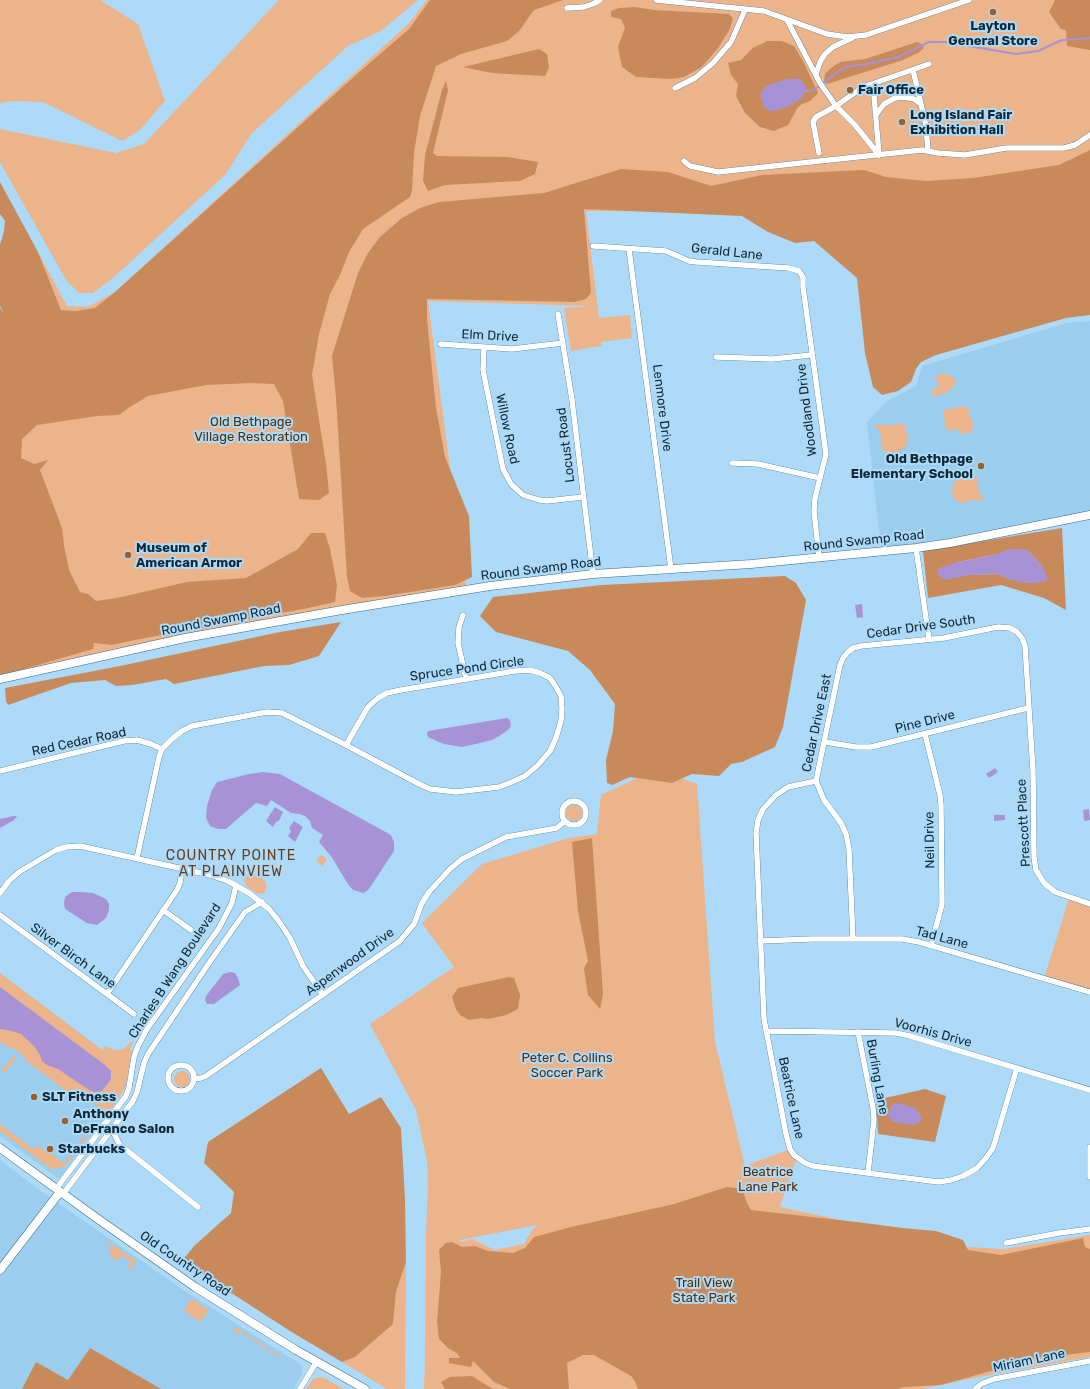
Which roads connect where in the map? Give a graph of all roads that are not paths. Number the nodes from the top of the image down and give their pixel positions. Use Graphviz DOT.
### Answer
graph roads {
  1 [pos="600,0"];
  2 [pos="656,0"];
  3 [pos="969,0"];
  4 [pos="567,8"];
  5 [pos="745,10"];
  6 [pos="787,20"];
  7 [pos="857,36"];
  8 [pos="929,64"];
  9 [pos="913,70"];
  10 [pos="816,74"];
  11 [pos="873,84"];
  12 [pos="675,88"];
  13 [pos="921,104"];
  14 [pos="836,106"];
  15 [pos="876,115"];
  16 [pos="1090,135"];
  17 [pos="928,151"];
  18 [pos="819,153"];
  19 [pos="879,155"];
  20 [pos="684,161"];
  21 [pos="593,246"];
  22 [pos="629,249"];
  23 [pos="789,268"];
  24 [pos="558,314"];
  25 [pos="563,343"];
  26 [pos="440,344"];
  27 [pos="484,348"];
  28 [pos="812,355"];
  29 [pos="716,357"];
  30 [pos="732,463"];
  31 [pos="820,478"];
  32 [pos="584,496"];
  33 [pos="1090,515"];
  34 [pos="916,548"];
  35 [pos="819,557"];
  36 [pos="671,569"];
  37 [pos="593,574"];
  38 [pos="463,616"];
  39 [pos="1018,634"];
  40 [pos="928,639"];
  41 [pos="850,650"];
  42 [pos="466,679"];
  43 [pos="0,680"];
  44 [pos="1028,708"];
  45 [pos="925,734"];
  46 [pos="825,742"];
  47 [pos="346,744"];
  48 [pos="162,750"];
  49 [pos="0,771"];
  50 [pos="816,782"];
  51 [pos="565,822"];
  52 [pos="137,858"];
  53 [pos="182,868"];
  54 [pos="236,885"];
  55 [pos="0,893"];
  56 [pos="262,902"];
  57 [pos="1090,904"];
  58 [pos="163,910"];
  59 [pos="0,915"];
  60 [pos="191,930"];
  61 [pos="853,939"];
  62 [pos="760,941"];
  63 [pos="931,946"];
  64 [pos="1090,992"];
  65 [pos="107,994"];
  66 [pos="323,995"];
  67 [pos="134,1014"];
  68 [pos="766,1032"];
  69 [pos="858,1032"];
  70 [pos="1018,1068"];
  71 [pos="194,1079"];
  72 [pos="1090,1090"];
  73 [pos="104,1124"];
  74 [pos="112,1130"];
  75 [pos="1090,1147"];
  76 [pos="0,1148"];
  77 [pos="868,1173"];
  78 [pos="1090,1177"];
  79 [pos="60,1192"];
  80 [pos="198,1207"];
  81 [pos="1090,1229"];
  82 [pos="1006,1242"];
  83 [pos="0,1270"];
  84 [pos="317,1361"];
  85 [pos="1090,1361"];
  86 [pos="300,1389"];
  87 [pos="364,1389"];
  88 [pos="975,1389"];
  1 -- 4 [label="street"];
  2 -- 5 [label="street"];
  3 -- 7 [label="street"];
  5 -- 6 [label="street"];
  5 -- 12 [label="street"];
  6 -- 7 [label="street"];
  6 -- 10 [label="street"];
  7 -- 10 [label="street"];
  8 -- 9 [label="street"];
  9 -- 11 [label="street"];
  9 -- 13 [label="street"];
  10 -- 14 [label="street"];
  11 -- 14 [label="street"];
  11 -- 15 [label="street"];
  13 -- 15 [label="street"];
  13 -- 17 [label="street"];
  14 -- 18 [label="street"];
  14 -- 19 [label="street"];
  15 -- 19 [label="street"];
  16 -- 17 [label="street"];
  17 -- 19 [label="street"];
  19 -- 20 [label="street"];
  21 -- 22 [label="street, Gerald Lane"];
  22 -- 23 [label="street, Gerald Lane"];
  22 -- 36 [label="street, Lenmore Drive"];
  23 -- 28 [label="street, Woodland Drive"];
  24 -- 25 [label="street, Locust Road"];
  25 -- 27 [label="street, Elm Drive"];
  25 -- 32 [label="street, Locust Road"];
  26 -- 27 [label="street, Elm Drive"];
  27 -- 32 [label="street, Willow Road"];
  28 -- 29 [label="street"];
  28 -- 31 [label="street, Woodland Drive"];
  30 -- 31 [label="street"];
  31 -- 35 [label="street, Woodland Drive"];
  32 -- 37 [label="street, Locust Road"];
  33 -- 34 [label="main road, Round Swamp Road"];
  34 -- 35 [label="main road, Round Swamp Road"];
  34 -- 40 [label="street"];
  35 -- 36 [label="main road, Round Swamp Road"];
  36 -- 37 [label="main road, Round Swamp Road"];
  37 -- 43 [label="main road, Round Swamp Road"];
  38 -- 42 [label="street"];
  39 -- 40 [label="street, Cedar Drive South"];
  39 -- 44 [label="street, Prescott Place"];
  40 -- 41 [label="street, Cedar Drive South"];
  41 -- 46 [label="street, Cedar Drive East"];
  42 -- 47 [label="street, Spruce Pond Circle"];
  42 -- 47 [label="street, Spruce Pond Circle"];
  44 -- 45 [label="street, Pine Drive"];
  44 -- 57 [label="street, Prescott Place"];
  45 -- 46 [label="street, Pine Drive"];
  45 -- 63 [label="street, Neil Drive"];
  46 -- 50 [label="street, Cedar Drive East"];
  47 -- 48 [label="street, Spruce Pond Circle"];
  48 -- 49 [label="street, Red Cedar Road"];
  48 -- 52 [label="street, Spruce Pond Circle"];
  50 -- 61 [label="street, Cedar Drive East"];
  50 -- 62 [label="street, Beatrice Lane"];
  51 -- 51 [label="street, Aspenwood Drive"];
  51 -- 66 [label="street, Aspenwood Drive"];
  52 -- 53 [label="street"];
  52 -- 55 [label="street"];
  53 -- 54 [label="street"];
  53 -- 58 [label="street"];
  54 -- 56 [label="street"];
  54 -- 73 [label="street, Charles B Wang Boulevard"];
  56 -- 66 [label="street"];
  56 -- 74 [label="street, Charles B Wang Boulevard"];
  58 -- 60 [label="street"];
  58 -- 65 [label="street"];
  59 -- 65 [label="street, Silver Birch Lane"];
  61 -- 62 [label="street, Tad Lane"];
  61 -- 63 [label="street, Tad Lane"];
  62 -- 68 [label="street, Beatrice Lane"];
  63 -- 64 [label="street, Tad Lane"];
  65 -- 67 [label="street, Silver Birch Lane"];
  66 -- 71 [label="street, Aspenwood Drive"];
  68 -- 69 [label="street, Voorhis Drive"];
  68 -- 77 [label="street, Beatrice Lane"];
  69 -- 70 [label="street, Voorhis Drive"];
  69 -- 77 [label="street, Burling Lane"];
  70 -- 72 [label="street, Voorhis Drive"];
  70 -- 77 [label="street, Beatrice Lane"];
  71 -- 71 [label="street, Aspenwood Drive"];
  73 -- 74 [label="street"];
  73 -- 79 [label="street, Charles B Wang Boulevard"];
  74 -- 79 [label="street, Charles B Wang Boulevard"];
  74 -- 80 [label="street"];
  75 -- 78 [label="street"];
  76 -- 79 [label="main road, Old Country Road"];
  79 -- 83 [label="main road"];
  79 -- 84 [label="main road, Old Country Road"];
  81 -- 82 [label="street"];
  84 -- 86 [label="street"];
  84 -- 87 [label="main road, Old Country Road"];
  85 -- 88 [label="street, Miriam Lane"];
}
